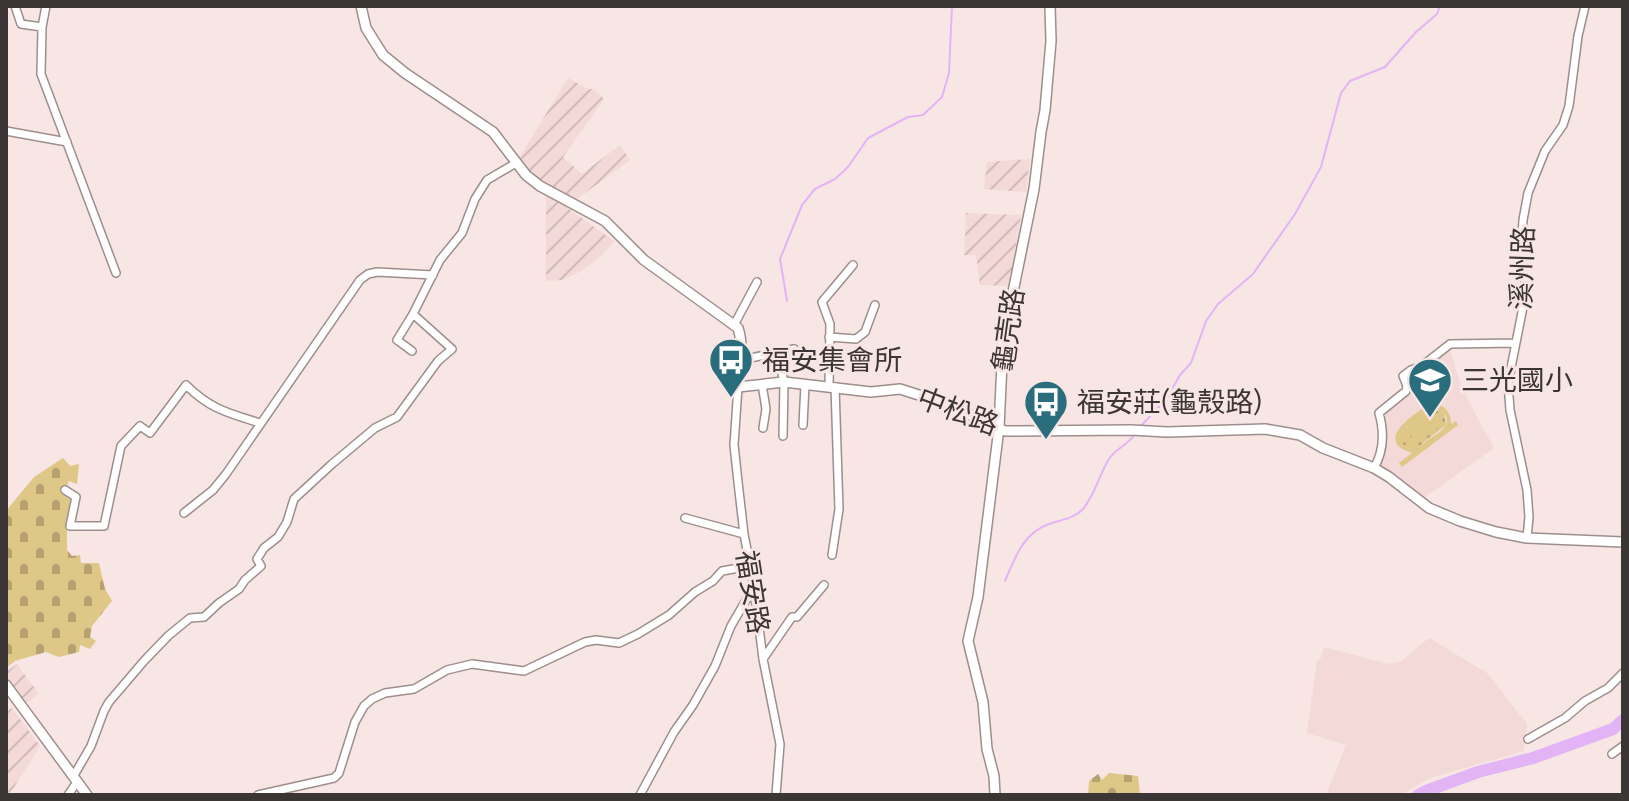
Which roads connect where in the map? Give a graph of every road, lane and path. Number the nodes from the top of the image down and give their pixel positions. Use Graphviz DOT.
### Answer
graph roads {
  1 [pos="15,6"];
  2 [pos="46,6"];
  3 [pos="361,6"];
  4 [pos="1050,6"];
  5 [pos="1585,6"];
  6 [pos="42,27"];
  7 [pos="6,131"];
  8 [pos="67,142"];
  9 [pos="516,163"];
  10 [pos="853,265"];
  11 [pos="116,273"];
  12 [pos="433,275"];
  13 [pos="757,282"];
  14 [pos="875,305"];
  15 [pos="413,314"];
  16 [pos="734,325"];
  17 [pos="829,337"];
  18 [pos="1516,343"];
  19 [pos="794,349"];
  20 [pos="412,351"];
  21 [pos="777,352"];
  22 [pos="741,360"];
  23 [pos="784,382"];
  24 [pos="762,384"];
  25 [pos="805,385"];
  26 [pos="738,387"];
  27 [pos="832,387"];
  28 [pos="260,423"];
  29 [pos="803,425"];
  30 [pos="763,428"];
  31 [pos="999,428"];
  32 [pos="783,436"];
  33 [pos="1374,468"];
  34 [pos="65,490"];
  35 [pos="184,513"];
  36 [pos="685,518"];
  37 [pos="744,534"];
  38 [pos="1527,538"];
  39 [pos="1623,542"];
  40 [pos="832,555"];
  41 [pos="750,566"];
  42 [pos="824,585"];
  43 [pos="754,587"];
  44 [pos="763,659"];
  45 [pos="1623,673"];
  46 [pos="6,685"];
  47 [pos="1528,739"];
  48 [pos="1623,746"];
  49 [pos="1612,754"];
  50 [pos="75,779"];
  51 [pos="68,795"];
  52 [pos="87,795"];
  53 [pos="258,795"];
  54 [pos="640,795"];
  55 [pos="776,795"];
  56 [pos="995,795"];
  1 -- 6 [label="street"];
  2 -- 6 [label="street"];
  3 -- 9 [label="street"];
  4 -- 31 [label="street, 龜壳路"];
  5 -- 18 [label="street, 溪州路"];
  6 -- 8 [label="street"];
  7 -- 8 [label="street"];
  8 -- 11 [label="street"];
  9 -- 12 [label="street"];
  9 -- 16 [label="street"];
  10 -- 17 [label="street"];
  12 -- 15 [label="street"];
  12 -- 28 [label="street"];
  13 -- 16 [label="street"];
  14 -- 17 [label="street"];
  15 -- 20 [label="street"];
  15 -- 50 [label="street"];
  16 -- 22 [label="street"];
  17 -- 27 [label="street"];
  18 -- 33 [label="street"];
  18 -- 38 [label="street, 溪州路"];
  19 -- 21 [label="street"];
  21 -- 22 [label="street"];
  21 -- 23 [label="street"];
  22 -- 26 [label="street"];
  23 -- 24 [label="street, 中松路"];
  23 -- 25 [label="street, 中松路"];
  23 -- 32 [label="street"];
  24 -- 26 [label="street, 中松路"];
  24 -- 30 [label="street"];
  25 -- 27 [label="street, 中松路"];
  25 -- 29 [label="street"];
  26 -- 37 [label="street, 福安路"];
  27 -- 31 [label="street, 中松路"];
  27 -- 40 [label="street"];
  28 -- 34 [label="street"];
  28 -- 35 [label="street"];
  31 -- 33 [label="street, 中松路"];
  31 -- 56 [label="street, 龜壳路"];
  33 -- 38 [label="street, 中松路"];
  36 -- 37 [label="street"];
  37 -- 41 [label="street, 福安路"];
  38 -- 39 [label="street, 中松路"];
  41 -- 43 [label="street, 福安路"];
  41 -- 53 [label="street"];
  42 -- 44 [label="street"];
  43 -- 44 [label="street, 福安路"];
  43 -- 54 [label="street"];
  44 -- 55 [label="street, 福安路"];
  45 -- 47 [label="street"];
  46 -- 50 [label="street"];
  48 -- 49 [label="street"];
  50 -- 51 [label="street"];
  50 -- 52 [label="street"];
}
